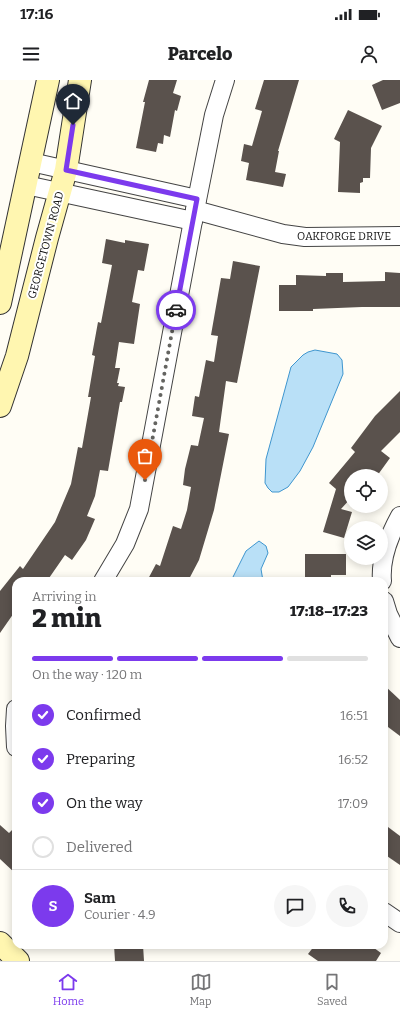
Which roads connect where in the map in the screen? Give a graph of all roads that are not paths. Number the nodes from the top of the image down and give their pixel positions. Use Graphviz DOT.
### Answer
graph roads {
  1 [pos="48,80"];
  2 [pos="80,80"];
  3 [pos="225,80"];
  4 [pos="31,162"];
  5 [pos="66,170"];
  6 [pos="26,185"];
  7 [pos="60,193"];
  8 [pos="195,210"];
  9 [pos="400,236"];
  10 [pos="0,303"];
  11 [pos="0,406"];
  12 [pos="400,516"];
  13 [pos="105,577"];
  14 [pos="382,577"];
  15 [pos="388,614"];
  16 [pos="400,638"];
  17 [pos="388,915"];
  18 [pos="400,923"];
  19 [pos="0,943"];
  20 [pos="18,961"];
  1 -- 4 [label="main road"];
  2 -- 5 [label="main road, GEORGETOWN ROAD"];
  3 -- 8 [label="street"];
  4 -- 5 [label="street, OAKFORGE DRIVE"];
  4 -- 6 [label="main road"];
  5 -- 7 [label="main road, GEORGETOWN ROAD"];
  5 -- 8 [label="street, OAKFORGE DRIVE"];
  6 -- 7 [label="street"];
  6 -- 10 [label="main road"];
  7 -- 8 [label="street"];
  7 -- 11 [label="main road, GEORGETOWN ROAD"];
  8 -- 9 [label="street, OAKFORGE DRIVE"];
  8 -- 13 [label="street"];
  12 -- 14 [label="street"];
  15 -- 16 [label="street"];
  17 -- 18 [label="street"];
  19 -- 20 [label="main road"];
}
